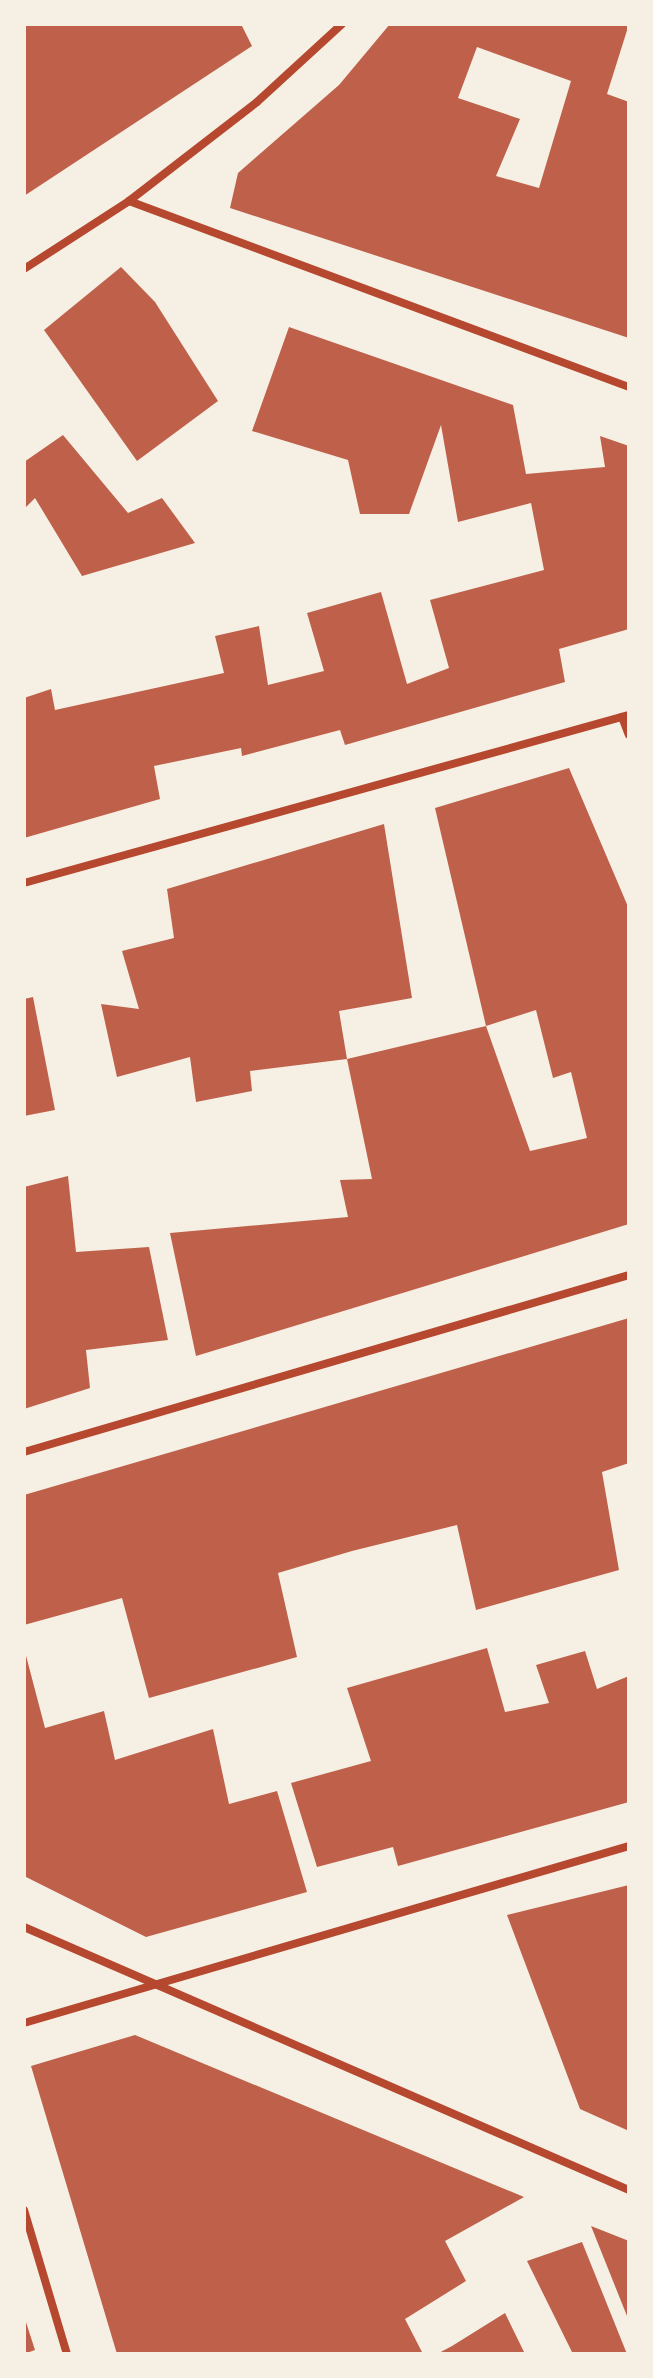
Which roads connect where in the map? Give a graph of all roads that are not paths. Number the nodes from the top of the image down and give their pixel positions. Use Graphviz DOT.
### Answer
graph roads {
  1 [pos="342,24"];
  2 [pos="129,201"];
  3 [pos="24,269"];
  4 [pos="629,387"];
  5 [pos="626,716"];
  6 [pos="629,735"];
  7 [pos="24,883"];
  8 [pos="629,1275"];
  9 [pos="24,1452"];
  10 [pos="629,1846"];
  11 [pos="24,1927"];
  12 [pos="154,1987"];
  13 [pos="24,2023"];
  14 [pos="629,2190"];
  15 [pos="24,2210"];
  16 [pos="67,2354"];
  1 -- 2 [label="street"];
  2 -- 3 [label="street"];
  2 -- 4 [label="street"];
  5 -- 6 [label="street"];
  5 -- 7 [label="street"];
  8 -- 9 [label="street"];
  10 -- 12 [label="street"];
  11 -- 12 [label="street"];
  12 -- 13 [label="street"];
  12 -- 14 [label="street"];
  15 -- 16 [label="street"];
}
